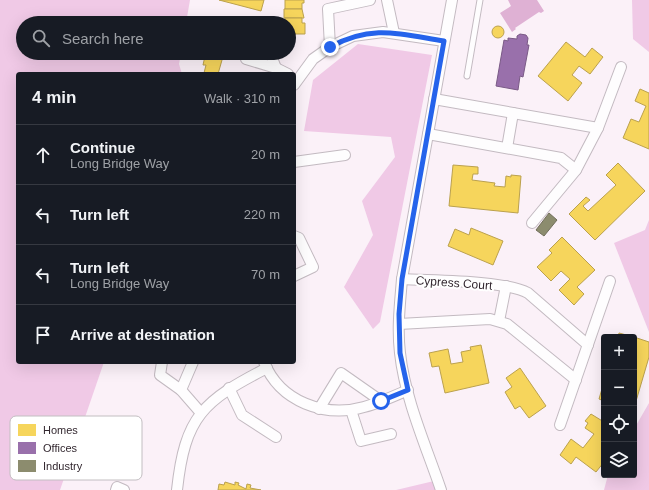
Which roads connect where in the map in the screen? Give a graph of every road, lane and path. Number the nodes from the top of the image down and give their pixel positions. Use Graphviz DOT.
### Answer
graph roads {
  1 [pos="370,0"];
  2 [pos="387,0"];
  3 [pos="452,0"];
  4 [pos="480,0"];
  5 [pos="394,34"];
  6 [pos="444,41"];
  7 [pos="330,47"];
  8 [pos="249,60"];
  9 [pos="273,60"];
  10 [pos="621,67"];
  11 [pos="276,68"];
  12 [pos="284,72"];
  13 [pos="467,76"];
  14 [pos="296,79"];
  15 [pos="434,100"];
  16 [pos="513,113"];
  17 [pos="598,128"];
  18 [pos="428,134"];
  19 [pos="507,148"];
  20 [pos="345,155"];
  21 [pos="296,162"];
  22 [pos="576,170"];
  23 [pos="532,223"];
  24 [pos="296,237"];
  25 [pos="296,275"];
  26 [pos="402,279"];
  27 [pos="610,282"];
  28 [pos="506,286"];
  29 [pos="499,322"];
  30 [pos="399,324"];
  31 [pos="588,345"];
  32 [pos="162,364"];
  33 [pos="192,364"];
  34 [pos="265,365"];
  35 [pos="576,380"];
  36 [pos="229,388"];
  37 [pos="181,390"];
  38 [pos="408,390"];
  39 [pos="381,401"];
  40 [pos="319,409"];
  41 [pos="351,410"];
  42 [pos="201,413"];
  43 [pos="560,425"];
  44 [pos="391,434"];
  45 [pos="276,437"];
  46 [pos="116,490"];
  47 [pos="124,490"];
  48 [pos="176,490"];
  49 [pos="441,490"];
  1 -- 7 [label="street"];
  2 -- 5 [label="street"];
  3 -- 6 [label="street"];
  4 -- 13 [label="lane"];
  5 -- 6 [label="street"];
  5 -- 7 [label="street"];
  6 -- 15 [label="street"];
  7 -- 14 [label="street"];
  8 -- 11 [label="street"];
  9 -- 11 [label="street"];
  10 -- 17 [label="street"];
  11 -- 12 [label="street"];
  15 -- 16 [label="street"];
  15 -- 18 [label="street"];
  16 -- 17 [label="street"];
  16 -- 19 [label="street"];
  17 -- 22 [label="street"];
  18 -- 19 [label="street"];
  18 -- 26 [label="street"];
  19 -- 22 [label="street"];
  20 -- 21 [label="street"];
  22 -- 23 [label="street"];
  24 -- 25 [label="street"];
  26 -- 28 [label="street, Cypress Court"];
  26 -- 30 [label="street"];
  27 -- 31 [label="street"];
  28 -- 29 [label="street, Cypress Court"];
  28 -- 31 [label="street, Cypress Court"];
  29 -- 30 [label="street"];
  29 -- 35 [label="street"];
  30 -- 38 [label="street"];
  31 -- 35 [label="street"];
  32 -- 37 [label="street"];
  33 -- 37 [label="street"];
  34 -- 36 [label="street"];
  34 -- 40 [label="street"];
  35 -- 43 [label="street"];
  36 -- 42 [label="street"];
  36 -- 45 [label="street"];
  37 -- 42 [label="street"];
  38 -- 39 [label="street"];
  38 -- 49 [label="street"];
  39 -- 40 [label="street"];
  39 -- 41 [label="street"];
  40 -- 41 [label="street"];
  41 -- 44 [label="street"];
  42 -- 48 [label="street"];
  46 -- 47 [label="street"];
}
